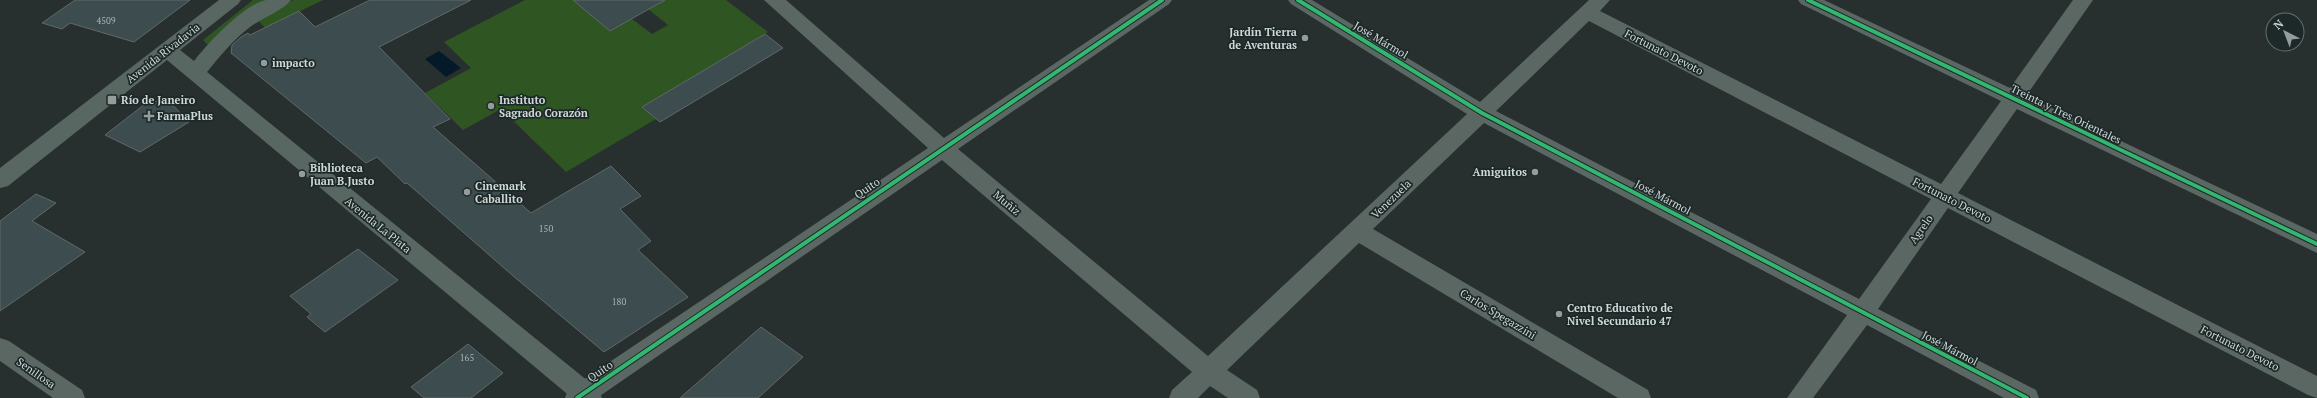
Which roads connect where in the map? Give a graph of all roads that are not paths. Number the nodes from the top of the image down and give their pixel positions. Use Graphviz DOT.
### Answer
graph roads {
  1 [pos="231,0"];
  2 [pos="281,0"];
  3 [pos="774,0"];
  4 [pos="1162,0"];
  5 [pos="1298,0"];
  6 [pos="1808,0"];
  7 [pos="2083,0"];
  8 [pos="1593,6"];
  9 [pos="167,50"];
  10 [pos="196,72"];
  11 [pos="2014,99"];
  12 [pos="1482,113"];
  13 [pos="942,148"];
  14 [pos="0,180"];
  15 [pos="1945,196"];
  16 [pos="1357,231"];
  17 [pos="2317,244"];
  18 [pos="1863,312"];
  19 [pos="0,348"];
  20 [pos="1210,372"];
  21 [pos="2317,388"];
  22 [pos="583,396"];
  23 [pos="73,398"];
  24 [pos="1181,398"];
  25 [pos="1248,398"];
  26 [pos="1639,398"];
  27 [pos="1799,398"];
  28 [pos="2027,398"];
  1 -- 9 [label="main road, Avenida Rivadavia"];
  2 -- 10 [label="main road"];
  3 -- 13 [label="street, Muñiz"];
  4 -- 13 [label="street, Quito"];
  5 -- 12 [label="street, José Mármol"];
  6 -- 11 [label="street, Treinta y Tres Orientales"];
  7 -- 11 [label="street, Agrelo"];
  8 -- 12 [label="street, Venezuela"];
  8 -- 15 [label="street, Fortunato Devoto"];
  9 -- 10 [label="main road, Avenida La Plata"];
  9 -- 14 [label="main road, Avenida Rivadavia"];
  10 -- 22 [label="main road, Avenida La Plata"];
  11 -- 15 [label="street, Agrelo"];
  11 -- 17 [label="street, Treinta y Tres Orientales"];
  12 -- 16 [label="street, Venezuela"];
  12 -- 18 [label="street, José Mármol"];
  13 -- 20 [label="street, Muñiz"];
  13 -- 22 [label="street, Quito"];
  15 -- 18 [label="street, Agrelo"];
  15 -- 21 [label="street, Fortunato Devoto"];
  16 -- 20 [label="street, Venezuela"];
  16 -- 26 [label="street, Carlos Spegazzini"];
  18 -- 27 [label="street, Agrelo"];
  18 -- 28 [label="street, José Mármol"];
  19 -- 23 [label="street, Senillosa"];
  20 -- 24 [label="street, Venezuela"];
  20 -- 25 [label="street, Muñiz"];
}
